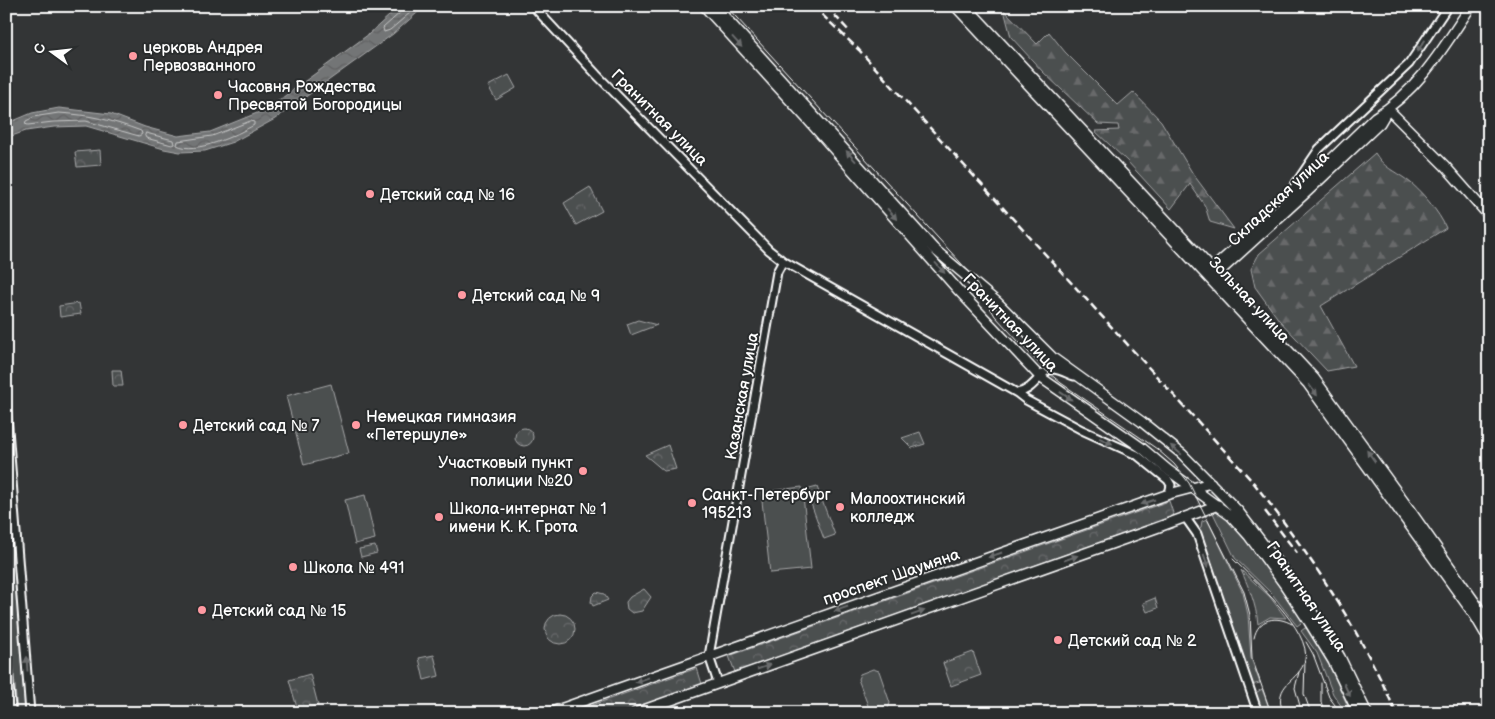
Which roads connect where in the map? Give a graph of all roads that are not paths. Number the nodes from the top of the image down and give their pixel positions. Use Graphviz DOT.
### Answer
graph roads {
  1 [pos="532,6"];
  2 [pos="704,6"];
  3 [pos="715,6"];
  4 [pos="955,6"];
  5 [pos="966,6"];
  6 [pos="1448,6"];
  7 [pos="1472,6"];
  8 [pos="1388,109"];
  9 [pos="1288,200"];
  10 [pos="1489,216"];
  11 [pos="783,261"];
  12 [pos="1213,273"];
  13 [pos="1040,377"];
  14 [pos="1078,377"];
  15 [pos="1017,393"];
  16 [pos="6,403"];
  17 [pos="1140,452"];
  18 [pos="9,478"];
  19 [pos="1211,483"];
  20 [pos="1195,489"];
  21 [pos="1169,494"];
  22 [pos="1206,497"];
  23 [pos="1218,505"];
  24 [pos="1195,514"];
  25 [pos="1185,517"];
  26 [pos="1489,625"];
  27 [pos="1489,640"];
  28 [pos="709,656"];
  29 [pos="6,670"];
  30 [pos="718,683"];
  31 [pos="10,713"];
  32 [pos="30,713"];
  33 [pos="549,713"];
  34 [pos="635,713"];
  35 [pos="1258,713"];
  36 [pos="1358,713"];
  37 [pos="1367,713"];
  1 -- 11 [label="street, Гранитная улица"];
  2 -- 13 [label="street, Гранитная улица, one-way"];
  14 -- 3 [label="street, Гранитная улица, one-way"];
  4 -- 12 [label="street, Зольная улица"];
  5 -- 12 [label="street, Зольная улица"];
  6 -- 9 [label="street, one-way"];
  7 -- 8 [label="street, Складская улица"];
  8 -- 9 [label="street, Складская улица"];
  8 -- 10 [label="street"];
  8 -- 12 [label="street, Складская улица"];
  9 -- 12 [label="street, Складская улица"];
  11 -- 15 [label="street, Гранитная улица"];
  11 -- 28 [label="street, Казанская улица"];
  26 -- 12 [label="street, Зольная улица, one-way"];
  12 -- 27 [label="street, Зольная улица, one-way"];
  13 -- 14 [label="street"];
  13 -- 15 [label="street"];
  13 -- 17 [label="street, Гранитная улица, one-way"];
  19 -- 14 [label="street, Гранитная улица, one-way"];
  15 -- 17 [label="street, Гранитная улица, one-way"];
  16 -- 18 [label="street"];
  17 -- 20 [label="street, Гранитная улица"];
  17 -- 21 [label="street, Гранитная улица"];
  32 -- 18 [label="street, one-way"];
  19 -- 20 [label="street, проспект Шаумяна"];
  19 -- 22 [label="street"];
  19 -- 37 [label="street, Гранитная улица"];
  20 -- 21 [label="street, проспект Шаумяна"];
  20 -- 22 [label="street, Гранитная улица"];
  21 -- 28 [label="street, проспект Шаумяна, one-way"];
  22 -- 23 [label="street, Гранитная улица"];
  22 -- 24 [label="street"];
  23 -- 24 [label="street"];
  23 -- 36 [label="street, Гранитная улица, one-way"];
  24 -- 25 [label="street"];
  30 -- 25 [label="street, one-way"];
  25 -- 35 [label="street, one-way"];
  28 -- 30 [label="street, Казанская улица"];
  28 -- 33 [label="street, проспект Шаумяна, one-way"];
  29 -- 31 [label="main road"];
  30 -- 34 [label="street"];
}
